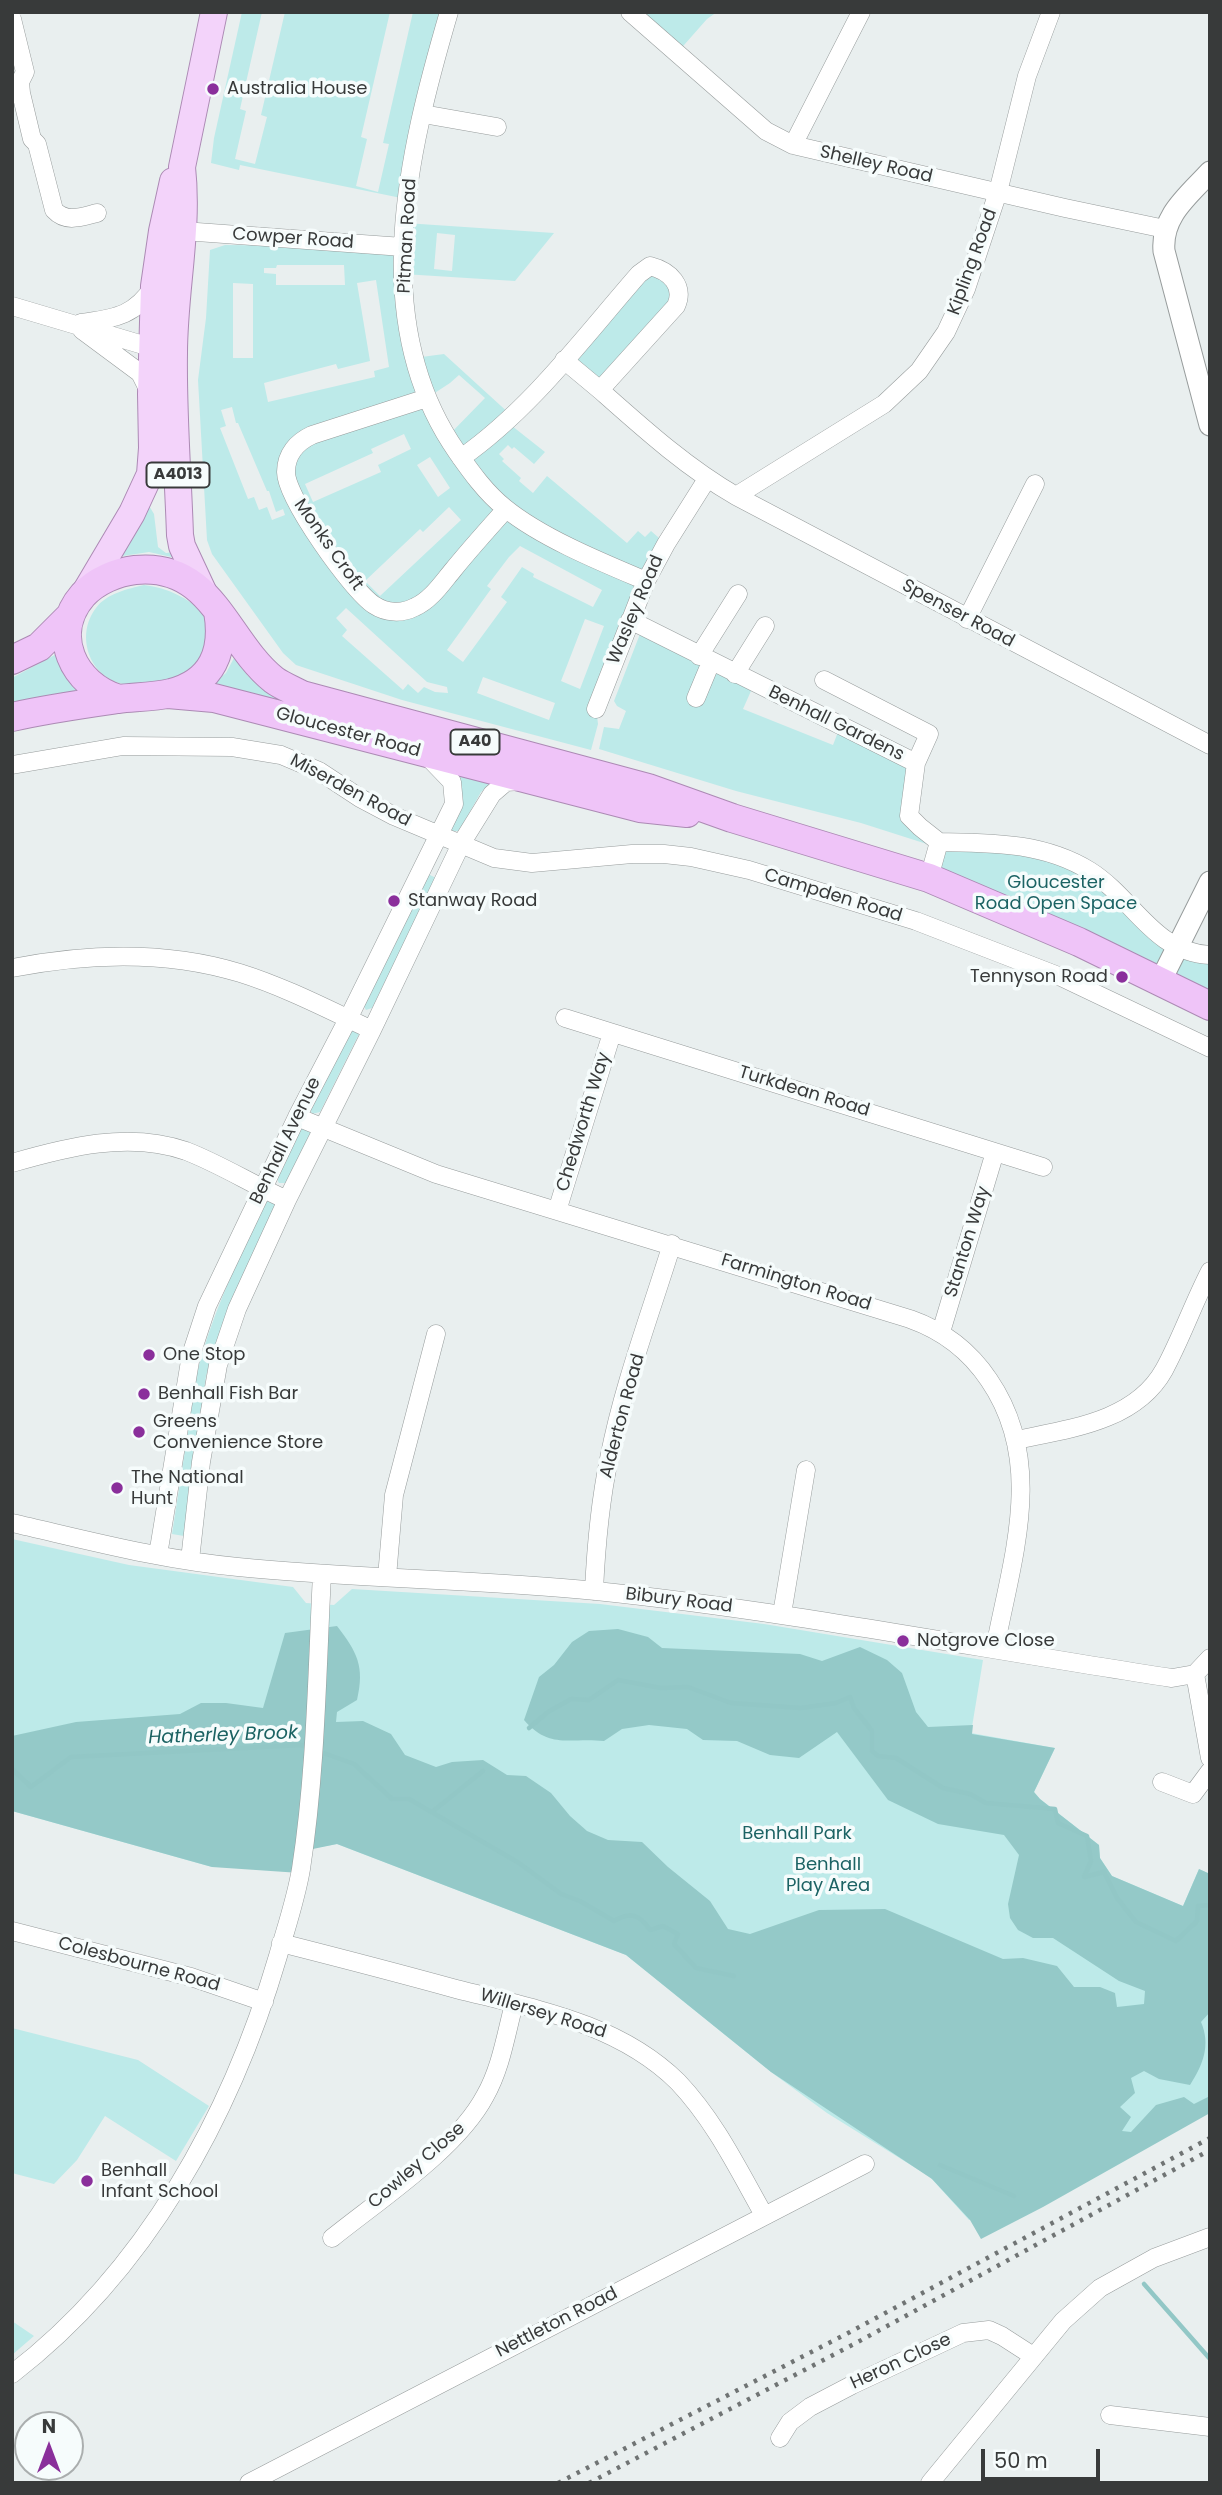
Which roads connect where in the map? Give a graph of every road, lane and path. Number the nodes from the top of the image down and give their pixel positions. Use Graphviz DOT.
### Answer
graph roads {
  1 [pos="214,12"];
  2 [pos="449,12"];
  3 [pos="630,12"];
  4 [pos="861,12"];
  5 [pos="1051,12"];
  6 [pos="12,19"];
  7 [pos="16,94"];
  8 [pos="423,114"];
  9 [pos="498,127"];
  10 [pos="793,145"];
  11 [pos="182,167"];
  12 [pos="1210,172"];
  13 [pos="998,192"];
  14 [pos="97,213"];
  15 [pos="1165,229"];
  16 [pos="183,231"];
  17 [pos="403,247"];
  18 [pos="154,286"];
  19 [pos="12,306"];
  20 [pos="74,324"];
  21 [pos="564,360"];
  22 [pos="153,367"];
  23 [pos="600,390"];
  24 [pos="426,398"];
  25 [pos="1210,425"];
  26 [pos="461,458"];
  27 [pos="707,479"];
  28 [pos="1035,484"];
  29 [pos="736,496"];
  30 [pos="506,509"];
  31 [pos="646,581"];
  32 [pos="738,594"];
  33 [pos="211,601"];
  34 [pos="76,605"];
  35 [pos="967,619"];
  36 [pos="630,620"];
  37 [pos="765,626"];
  38 [pos="705,659"];
  39 [pos="12,660"];
  40 [pos="735,674"];
  41 [pos="824,680"];
  42 [pos="169,694"];
  43 [pos="696,698"];
  44 [pos="119,699"];
  45 [pos="596,709"];
  46 [pos="12,718"];
  47 [pos="1210,745"];
  48 [pos="425,754"];
  49 [pos="916,763"];
  50 [pos="12,765"];
  51 [pos="528,780"];
  52 [pos="732,818"];
  53 [pos="438,835"];
  54 [pos="939,842"];
  55 [pos="461,844"];
  56 [pos="929,878"];
  57 [pos="1210,881"];
  58 [pos="1178,948"];
  59 [pos="1210,955"];
  60 [pos="12,968"];
  61 [pos="1160,982"];
  62 [pos="1210,1006"];
  63 [pos="565,1018"];
  64 [pos="348,1019"];
  65 [pos="372,1030"];
  66 [pos="612,1033"];
  67 [pos="1210,1048"];
  68 [pos="297,1117"];
  69 [pos="322,1127"];
  70 [pos="995,1152"];
  71 [pos="12,1163"];
  72 [pos="1043,1167"];
  73 [pos="262,1189"];
  74 [pos="287,1200"];
  75 [pos="557,1211"];
  76 [pos="672,1244"];
  77 [pos="1210,1271"];
  78 [pos="941,1332"];
  79 [pos="436,1334"];
  80 [pos="1016,1440"];
  81 [pos="806,1470"];
  82 [pos="12,1524"];
  83 [pos="158,1555"];
  84 [pos="190,1560"];
  85 [pos="322,1574"];
  86 [pos="387,1577"];
  87 [pos="594,1591"];
  88 [pos="782,1614"];
  89 [pos="995,1648"];
  90 [pos="1210,1658"];
  91 [pos="1195,1674"];
  92 [pos="1210,1758"];
  93 [pos="1210,1771"];
  94 [pos="1162,1782"];
  95 [pos="12,1931"];
  96 [pos="281,1943"];
  97 [pos="264,2002"];
  98 [pos="514,2004"];
  99 [pos="865,2164"];
  100 [pos="764,2216"];
  101 [pos="1210,2237"];
  102 [pos="332,2238"];
  103 [pos="1033,2356"];
  104 [pos="12,2374"];
  105 [pos="1110,2415"];
  106 [pos="1210,2427"];
  107 [pos="780,2438"];
  108 [pos="249,2483"];
  109 [pos="930,2483"];
  1 -- 11 [label="main road, A4013"];
  2 -- 8 [label="street, Pitman Road"];
  3 -- 10 [label="street, Shelley Road"];
  4 -- 10 [label="street"];
  5 -- 13 [label="street, Kipling Road"];
  6 -- 7 [label="street"];
  7 -- 14 [label="street"];
  8 -- 9 [label="street"];
  8 -- 17 [label="street, Pitman Road"];
  10 -- 13 [label="street, Shelley Road"];
  11 -- 16 [label="main road, A4013"];
  11 -- 18 [label="main road, A4013"];
  12 -- 15 [label="street"];
  13 -- 15 [label="street, Shelley Road"];
  13 -- 29 [label="street, Kipling Road"];
  15 -- 25 [label="street"];
  16 -- 17 [label="street, Cowper Road"];
  16 -- 22 [label="main road, A4013"];
  17 -- 24 [label="street, Pitman Road"];
  18 -- 20 [label="street"];
  18 -- 22 [label="main road, A4013"];
  19 -- 20 [label="street"];
  20 -- 22 [label="street"];
  20 -- 22 [label="street"];
  21 -- 23 [label="street, Spenser Road"];
  21 -- 23 [label="street"];
  21 -- 26 [label="street"];
  22 -- 33 [label="main road, A4013"];
  22 -- 34 [label="main road, A4013"];
  23 -- 27 [label="street, Spenser Road"];
  24 -- 26 [label="street, Pitman Road"];
  24 -- 30 [label="street, Monks Croft"];
  26 -- 30 [label="street, Pitman Road"];
  27 -- 29 [label="street, Spenser Road"];
  27 -- 31 [label="street, Wasley Road"];
  28 -- 35 [label="street"];
  29 -- 35 [label="street, Spenser Road"];
  30 -- 31 [label="street, Pitman Road"];
  31 -- 36 [label="street, Wasley Road"];
  32 -- 38 [label="street"];
  33 -- 34 [label="highway"];
  33 -- 42 [label="highway"];
  33 -- 52 [label="highway, Gloucester Road / A40"];
  34 -- 39 [label="highway"];
  34 -- 44 [label="highway"];
  35 -- 47 [label="street, Spenser Road"];
  36 -- 38 [label="street, Benhall Gardens"];
  36 -- 45 [label="street, Wasley Road"];
  37 -- 40 [label="street"];
  38 -- 40 [label="street, Benhall Gardens"];
  38 -- 43 [label="street"];
  40 -- 49 [label="street, Benhall Gardens"];
  41 -- 49 [label="street"];
  42 -- 44 [label="highway"];
  42 -- 48 [label="highway, Gloucester Road / A40"];
  44 -- 46 [label="highway"];
  48 -- 51 [label="highway, Gloucester Road / A40"];
  48 -- 53 [label="street, Benhall Avenue"];
  49 -- 54 [label="street, Benhall Gardens"];
  50 -- 53 [label="street, Miserden Road"];
  51 -- 52 [label="highway, Gloucester Road / A40"];
  51 -- 55 [label="street, Benhall Avenue"];
  52 -- 56 [label="highway, Gloucester Road / A40"];
  53 -- 55 [label="street, Campden Road"];
  53 -- 64 [label="street, Benhall Avenue"];
  54 -- 56 [label="street"];
  54 -- 58 [label="street"];
  55 -- 65 [label="street, Benhall Avenue"];
  55 -- 67 [label="street, Campden Road"];
  56 -- 61 [label="highway, Gloucester Road / A40"];
  57 -- 58 [label="street"];
  58 -- 59 [label="street"];
  58 -- 61 [label="street"];
  60 -- 64 [label="street"];
  61 -- 62 [label="highway, Gloucester Road / A40"];
  63 -- 66 [label="street, Turkdean Road"];
  64 -- 65 [label="street"];
  64 -- 68 [label="street, Benhall Avenue"];
  65 -- 69 [label="street, Benhall Avenue"];
  66 -- 70 [label="street, Turkdean Road"];
  66 -- 75 [label="street, Chedworth Way"];
  68 -- 69 [label="street, Farmington Road"];
  68 -- 73 [label="street, Benhall Avenue"];
  69 -- 74 [label="street, Benhall Avenue"];
  69 -- 75 [label="street, Farmington Road"];
  70 -- 72 [label="street, Turkdean Road"];
  70 -- 78 [label="street, Stanton Way"];
  71 -- 73 [label="street"];
  73 -- 74 [label="street"];
  73 -- 83 [label="street, Benhall Avenue"];
  74 -- 84 [label="street, Benhall Avenue"];
  75 -- 76 [label="street, Farmington Road"];
  76 -- 78 [label="street, Farmington Road"];
  76 -- 87 [label="street, Alderton Road"];
  77 -- 80 [label="street"];
  78 -- 80 [label="street, Farmington Road"];
  79 -- 86 [label="street"];
  80 -- 89 [label="street, Farmington Road"];
  81 -- 88 [label="street"];
  82 -- 83 [label="street, Bibury Road"];
  83 -- 84 [label="street, Bibury Road"];
  84 -- 85 [label="street, Bibury Road"];
  85 -- 86 [label="street, Bibury Road"];
  85 -- 96 [label="street"];
  86 -- 87 [label="street, Bibury Road"];
  87 -- 88 [label="street, Bibury Road"];
  88 -- 89 [label="street, Bibury Road"];
  89 -- 91 [label="street, Bibury Road"];
  90 -- 91 [label="street"];
  91 -- 92 [label="street"];
  93 -- 94 [label="street"];
  95 -- 97 [label="street, Colesbourne Road"];
  96 -- 97 [label="street"];
  96 -- 98 [label="street, Willersey Road"];
  97 -- 104 [label="street"];
  98 -- 100 [label="street, Willersey Road"];
  98 -- 102 [label="street, Cowley Close"];
  99 -- 100 [label="street, Nettleton Road"];
  100 -- 108 [label="street, Nettleton Road"];
  101 -- 103 [label="street"];
  103 -- 107 [label="street, Heron Close"];
  103 -- 109 [label="street"];
  105 -- 106 [label="street"];
}
